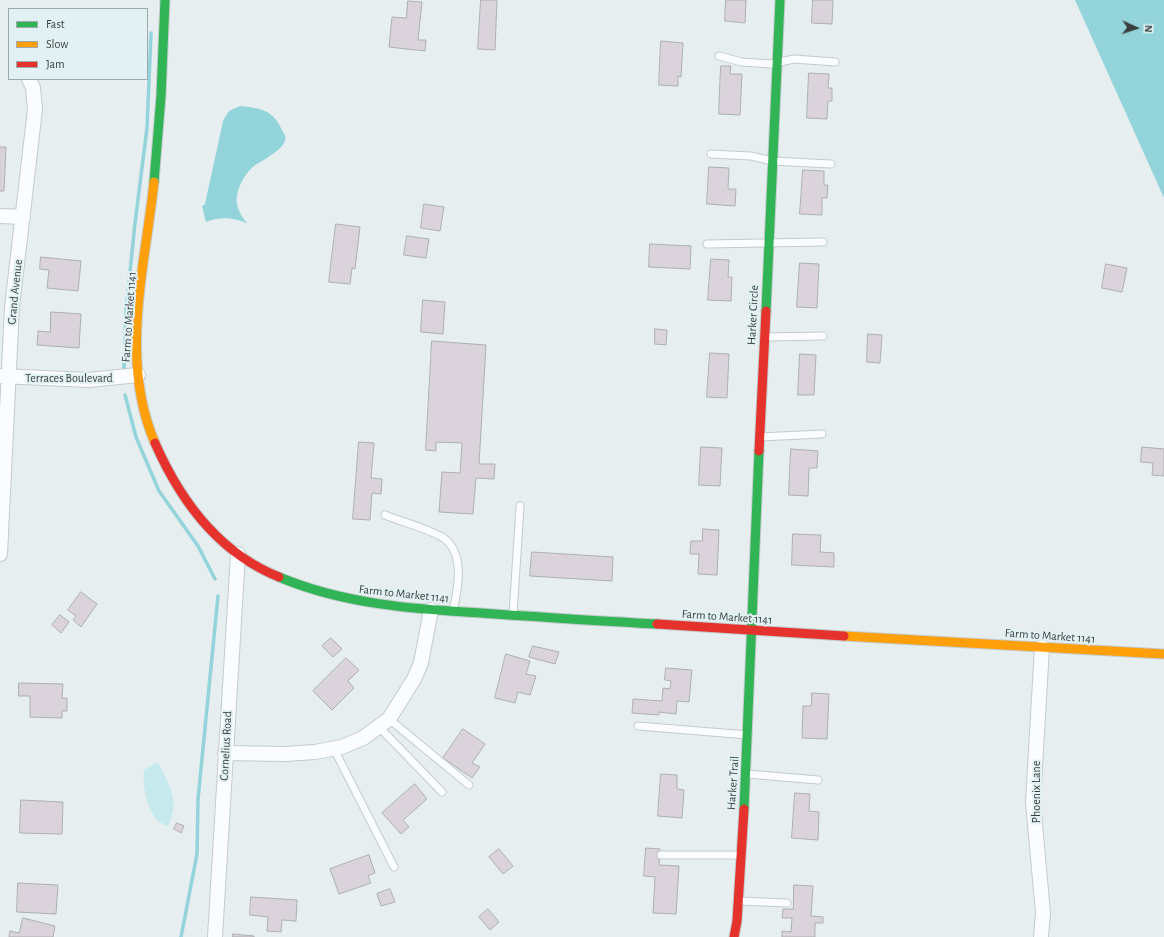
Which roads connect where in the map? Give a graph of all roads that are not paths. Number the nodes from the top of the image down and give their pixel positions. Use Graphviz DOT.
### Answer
graph roads {
  1 [pos="165,0"];
  2 [pos="780,0"];
  3 [pos="719,56"];
  4 [pos="777,62"];
  5 [pos="834,62"];
  6 [pos="29,80"];
  7 [pos="711,154"];
  8 [pos="773,161"];
  9 [pos="831,164"];
  10 [pos="0,216"];
  11 [pos="23,217"];
  12 [pos="823,242"];
  13 [pos="707,244"];
  14 [pos="769,244"];
  15 [pos="823,336"];
  16 [pos="764,337"];
  17 [pos="138,375"];
  18 [pos="4,377"];
  19 [pos="822,434"];
  20 [pos="760,437"];
  21 [pos="520,506"];
  22 [pos="385,515"];
  23 [pos="0,535"];
  24 [pos="0,554"];
  25 [pos="238,554"];
  26 [pos="431,610"];
  27 [pos="453,611"];
  28 [pos="513,615"];
  29 [pos="752,631"];
  30 [pos="1042,647"];
  31 [pos="1164,654"];
  32 [pos="384,723"];
  33 [pos="638,726"];
  34 [pos="748,735"];
  35 [pos="334,749"];
  36 [pos="225,753"];
  37 [pos="746,774"];
  38 [pos="818,780"];
  39 [pos="469,785"];
  40 [pos="442,792"];
  41 [pos="661,855"];
  42 [pos="740,855"];
  43 [pos="394,867"];
  44 [pos="737,901"];
  45 [pos="787,903"];
  46 [pos="215,937"];
  47 [pos="734,937"];
  48 [pos="1041,937"];
  1 -- 17 [label="street, Farm to Market 1141"];
  2 -- 4 [label="street, Harker Circle"];
  3 -- 4 [label="lane"];
  4 -- 5 [label="lane"];
  4 -- 8 [label="street, Harker Circle"];
  6 -- 11 [label="street, Grand Avenue"];
  7 -- 8 [label="lane"];
  8 -- 9 [label="lane"];
  8 -- 14 [label="street, Harker Circle"];
  10 -- 11 [label="street"];
  11 -- 18 [label="street, Grand Avenue"];
  12 -- 14 [label="lane"];
  13 -- 14 [label="lane"];
  14 -- 16 [label="street, Harker Circle"];
  15 -- 16 [label="lane"];
  16 -- 20 [label="street, Harker Circle"];
  17 -- 18 [label="street, Terraces Boulevard"];
  17 -- 25 [label="street, Farm to Market 1141"];
  18 -- 23 [label="street, Grand Avenue"];
  19 -- 20 [label="lane"];
  20 -- 29 [label="street, Harker Circle"];
  21 -- 28 [label="lane"];
  22 -- 27 [label="lane"];
  23 -- 24 [label="street, Grand Avenue"];
  25 -- 26 [label="street, Farm to Market 1141"];
  25 -- 36 [label="street, Cornelius Road"];
  26 -- 27 [label="street, Farm to Market 1141"];
  26 -- 32 [label="street"];
  27 -- 28 [label="street, Farm to Market 1141"];
  28 -- 29 [label="street, Farm to Market 1141"];
  29 -- 30 [label="street, Farm to Market 1141"];
  29 -- 34 [label="street, Harker Trail"];
  30 -- 31 [label="street, Farm to Market 1141"];
  30 -- 48 [label="street, Phoenix Lane"];
  32 -- 35 [label="street"];
  32 -- 39 [label="lane"];
  32 -- 40 [label="lane"];
  33 -- 34 [label="lane"];
  34 -- 37 [label="street, Harker Trail"];
  35 -- 36 [label="street"];
  35 -- 43 [label="lane"];
  36 -- 46 [label="street, Cornelius Road"];
  37 -- 38 [label="lane"];
  37 -- 42 [label="street, Harker Trail"];
  41 -- 42 [label="lane"];
  42 -- 44 [label="street, Harker Trail"];
  44 -- 45 [label="lane"];
  44 -- 47 [label="street, Harker Trail"];
}
